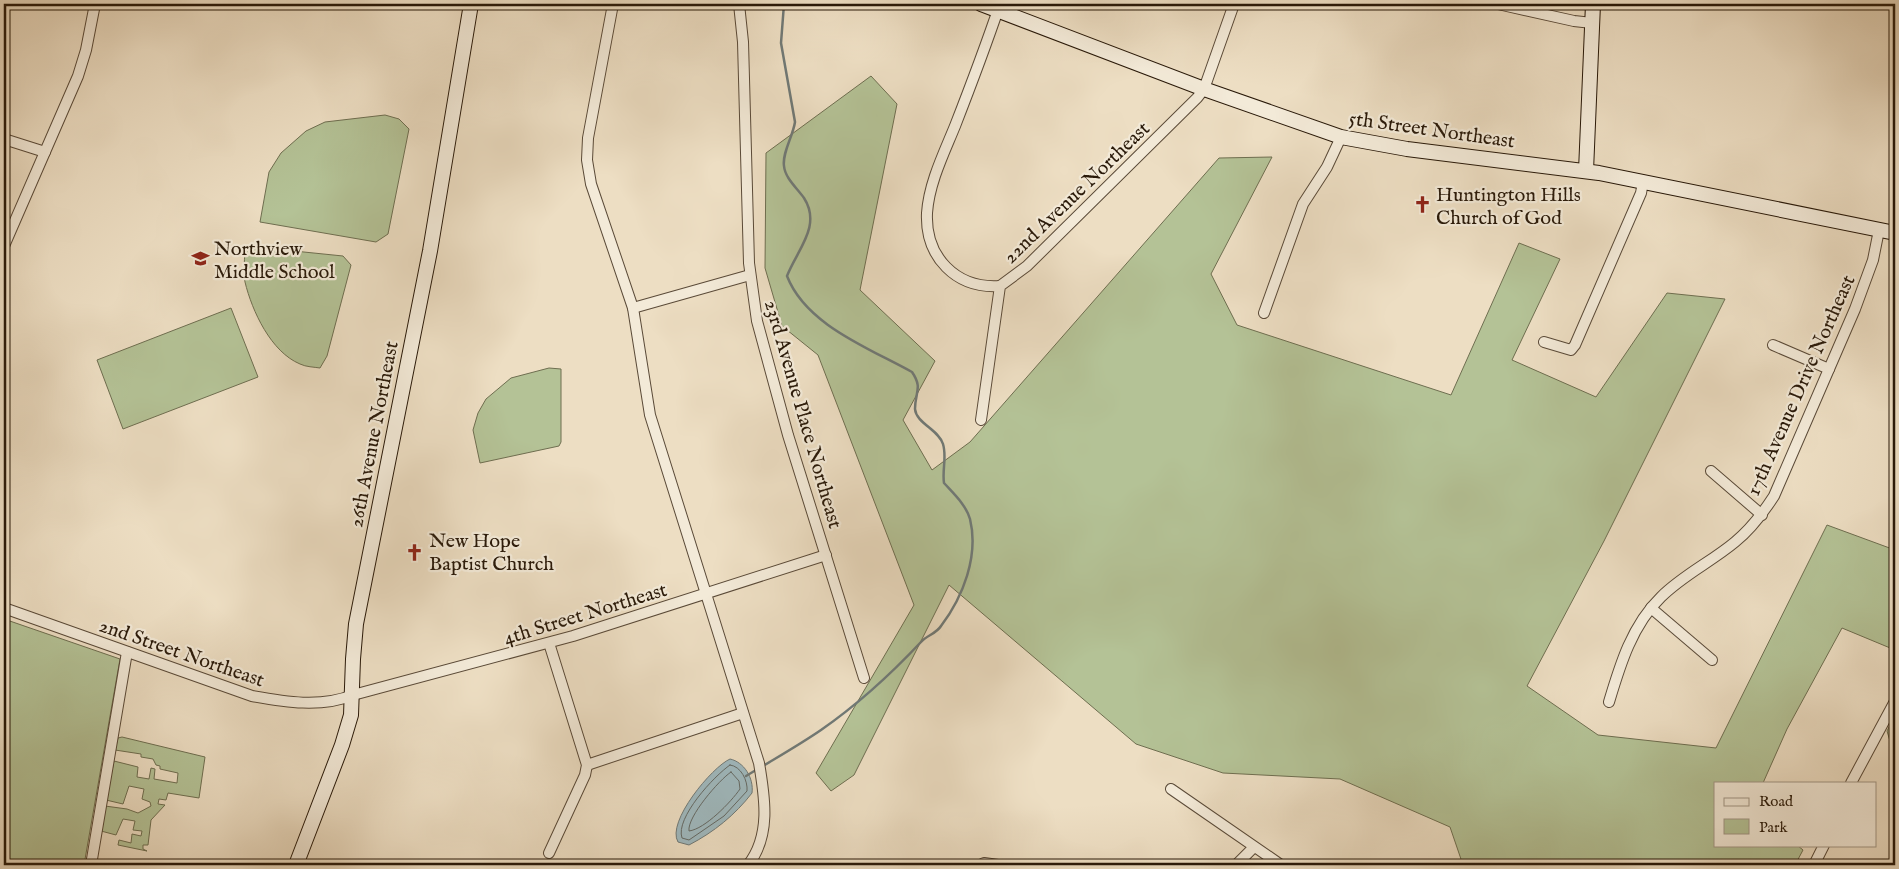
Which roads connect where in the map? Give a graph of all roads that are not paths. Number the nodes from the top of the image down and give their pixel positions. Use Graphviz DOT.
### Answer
graph roads {
  1 [pos="95,4"];
  2 [pos="471,4"];
  3 [pos="613,4"];
  4 [pos="739,4"];
  5 [pos="981,4"];
  6 [pos="1234,4"];
  7 [pos="1498,4"];
  8 [pos="1593,4"];
  9 [pos="999,7"];
  10 [pos="1592,23"];
  11 [pos="1204,89"];
  12 [pos="1341,137"];
  13 [pos="4,139"];
  14 [pos="45,152"];
  15 [pos="1586,171"];
  16 [pos="1643,182"];
  17 [pos="1879,230"];
  18 [pos="1895,233"];
  19 [pos="4,246"];
  20 [pos="750,275"];
  21 [pos="1000,286"];
  22 [pos="633,308"];
  23 [pos="1264,313"];
  24 [pos="1544,342"];
  25 [pos="1773,345"];
  26 [pos="1829,369"];
  27 [pos="981,420"];
  28 [pos="1711,471"];
  29 [pos="1762,515"];
  30 [pos="826,555"];
  31 [pos="706,594"];
  32 [pos="4,608"];
  33 [pos="1651,608"];
  34 [pos="549,643"];
  35 [pos="127,652"];
  36 [pos="1712,660"];
  37 [pos="864,678"];
  38 [pos="353,695"];
  39 [pos="1895,701"];
  40 [pos="1609,702"];
  41 [pos="744,713"];
  42 [pos="586,765"];
  43 [pos="1852,782"];
  44 [pos="1171,789"];
  45 [pos="1824,846"];
  46 [pos="1253,848"];
  47 [pos="549,853"];
  48 [pos="982,864"];
  49 [pos="91,865"];
  50 [pos="296,865"];
  51 [pos="748,865"];
  52 [pos="998,865"];
  53 [pos="1236,865"];
  54 [pos="1280,865"];
  55 [pos="1814,865"];
  1 -- 14 [label="street"];
  2 -- 38 [label="street, 26th Avenue Northeast"];
  3 -- 22 [label="street"];
  4 -- 20 [label="street, 23rd Avenue Place Northeast"];
  5 -- 9 [label="street, 5th Street Northeast"];
  6 -- 11 [label="street, 22nd Avenue Northeast"];
  7 -- 10 [label="street"];
  8 -- 10 [label="street"];
  9 -- 11 [label="street, 5th Street Northeast"];
  9 -- 21 [label="street"];
  10 -- 15 [label="street"];
  11 -- 12 [label="street, 5th Street Northeast"];
  11 -- 21 [label="street, 22nd Avenue Northeast"];
  12 -- 15 [label="street, 5th Street Northeast"];
  12 -- 23 [label="street"];
  13 -- 14 [label="street"];
  14 -- 19 [label="street"];
  15 -- 16 [label="street, 5th Street Northeast"];
  16 -- 17 [label="street, 5th Street Northeast"];
  16 -- 24 [label="street"];
  17 -- 18 [label="street, 5th Street Northeast"];
  17 -- 26 [label="street, 17th Avenue Drive Northeast"];
  20 -- 22 [label="street"];
  20 -- 30 [label="street, 23rd Avenue Place Northeast"];
  21 -- 27 [label="street, 22nd Avenue Northeast"];
  22 -- 31 [label="street"];
  25 -- 26 [label="street"];
  26 -- 29 [label="street, 17th Avenue Drive Northeast"];
  28 -- 29 [label="street"];
  29 -- 33 [label="street, 17th Avenue Drive Northeast"];
  30 -- 31 [label="street, 4th Street Northeast"];
  30 -- 37 [label="street, 23rd Avenue Place Northeast"];
  31 -- 34 [label="street, 4th Street Northeast"];
  31 -- 41 [label="street"];
  32 -- 35 [label="street, 2nd Street Northeast"];
  33 -- 36 [label="street"];
  33 -- 40 [label="street, 17th Avenue Drive Northeast"];
  34 -- 38 [label="street, 4th Street Northeast"];
  34 -- 42 [label="street"];
  35 -- 38 [label="street, 2nd Street Northeast"];
  35 -- 49 [label="street"];
  38 -- 50 [label="street, 26th Avenue Northeast"];
  39 -- 43 [label="street"];
  41 -- 42 [label="street"];
  41 -- 51 [label="street"];
  42 -- 47 [label="street"];
  44 -- 46 [label="street"];
  45 -- 55 [label="street"];
  46 -- 53 [label="street"];
  46 -- 54 [label="street"];
  48 -- 52 [label="street"];
}
